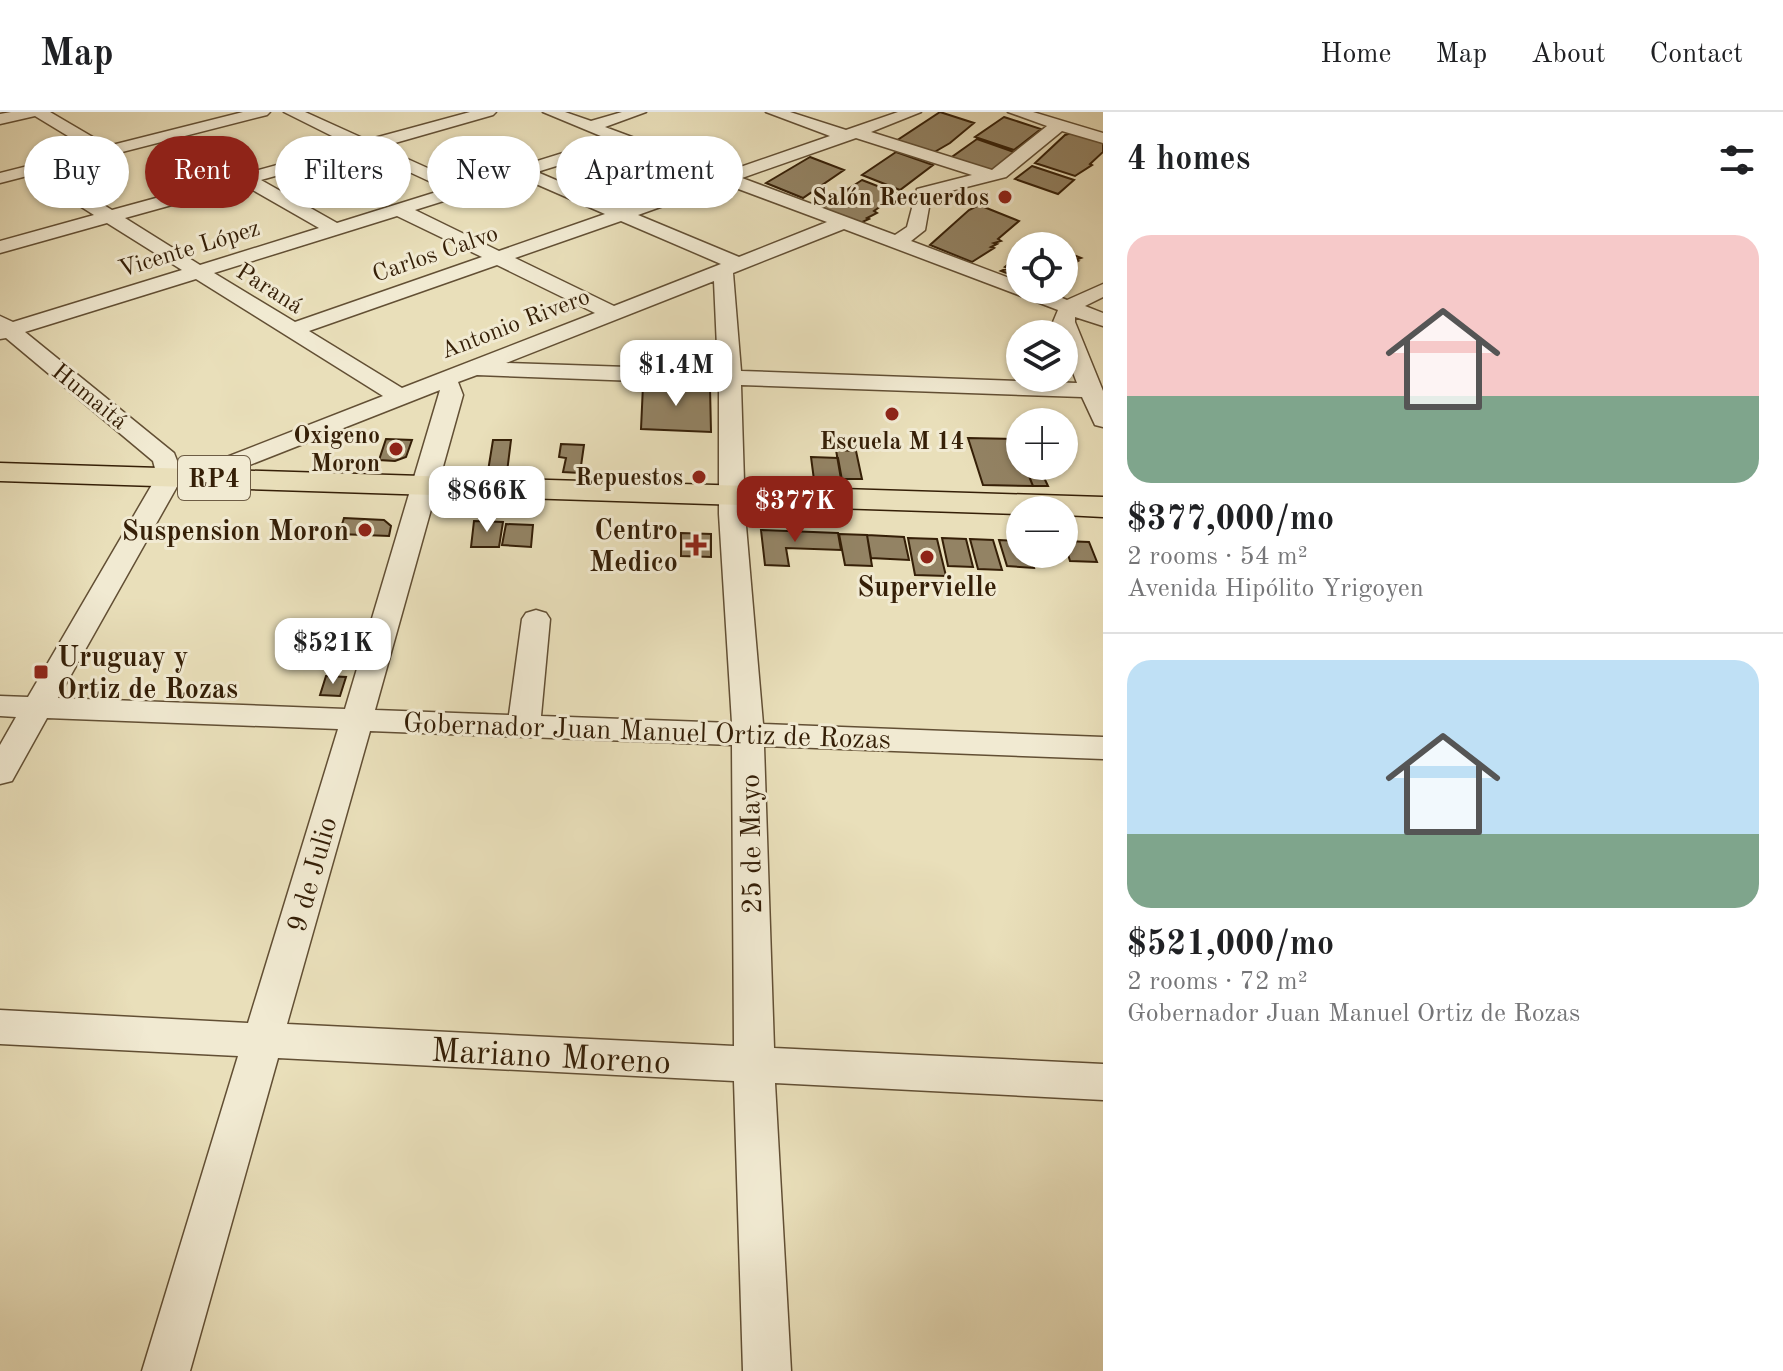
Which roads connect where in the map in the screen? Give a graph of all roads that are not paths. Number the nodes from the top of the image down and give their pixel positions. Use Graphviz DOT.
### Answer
graph roads {
  1 [pos="32,112"];
  2 [pos="39,112"];
  3 [pos="262,112"];
  4 [pos="292,112"];
  5 [pos="488,112"];
  6 [pos="551,112"];
  7 [pos="638,112"];
  8 [pos="774,112"];
  9 [pos="913,112"];
  10 [pos="1016,112"];
  11 [pos="0,119"];
  12 [pos="1059,125"];
  13 [pos="589,127"];
  14 [pos="849,134"];
  15 [pos="80,136"];
  16 [pos="345,136"];
  17 [pos="403,136"];
  18 [pos="613,136"];
  19 [pos="1103,138"];
  20 [pos="129,145"];
  21 [pos="743,171"];
  22 [pos="24,172"];
  23 [pos="993,176"];
  24 [pos="0,178"];
  25 [pos="540,180"];
  26 [pos="743,185"];
  27 [pos="259,186"];
  28 [pos="427,201"];
  29 [pos="145,207"];
  30 [pos="95,208"];
  31 [pos="644,208"];
  32 [pos="400,210"];
  33 [pos="623,216"];
  34 [pos="109,217"];
  35 [pos="842,223"];
  36 [pos="336,230"];
  37 [pos="895,243"];
  38 [pos="0,247"];
  39 [pos="498,260"];
  40 [pos="731,267"];
  41 [pos="197,272"];
  42 [pos="1006,283"];
  43 [pos="1103,290"];
  44 [pos="1061,304"];
  45 [pos="1069,307"];
  46 [pos="612,313"];
  47 [pos="1103,320"];
  48 [pos="3,328"];
  49 [pos="290,331"];
  50 [pos="475,367"];
  51 [pos="730,378"];
  52 [pos="443,380"];
  53 [pos="1090,390"];
  54 [pos="399,396"];
  55 [pos="1103,420"];
  56 [pos="0,472"];
  57 [pos="209,477"];
  58 [pos="165,486"];
  59 [pos="0,491"];
  60 [pos="424,494"];
  61 [pos="732,504"];
  62 [pos="1103,507"];
  63 [pos="1006,522"];
  64 [pos="1078,524"];
  65 [pos="1103,525"];
  66 [pos="536,619"];
  67 [pos="0,706"];
  68 [pos="37,707"];
  69 [pos="357,719"];
  70 [pos="524,724"];
  71 [pos="748,733"];
  72 [pos="1103,748"];
  73 [pos="0,773"];
  74 [pos="0,1027"];
  75 [pos="263,1040"];
  76 [pos="754,1065"];
  77 [pos="1103,1082"];
  78 [pos="166,1371"];
  79 [pos="767,1371"];
  1 -- 11 [label="street"];
  2 -- 15 [label="street"];
  3 -- 20 [label="street"];
  4 -- 16 [label="street"];
  5 -- 17 [label="street"];
  6 -- 13 [label="street"];
  7 -- 13 [label="street"];
  8 -- 14 [label="street"];
  9 -- 14 [label="street, Carlos Calvo"];
  10 -- 12 [label="street"];
  12 -- 19 [label="street"];
  12 -- 23 [label="street"];
  13 -- 18 [label="street"];
  14 -- 21 [label="street, Carlos Calvo"];
  14 -- 23 [label="street"];
  22 -- 24 [label="street"];
  23 -- 37 [label="street"];
  25 -- 33 [label="street"];
  26 -- 35 [label="street"];
  27 -- 36 [label="street"];
  28 -- 32 [label="street, Vicente López"];
  29 -- 34 [label="street"];
  30 -- 34 [label="street, Paraná"];
  31 -- 33 [label="street, Carlos Calvo"];
  32 -- 36 [label="street, Vicente López"];
  32 -- 39 [label="street"];
  33 -- 39 [label="street, Carlos Calvo"];
  33 -- 40 [label="street"];
  34 -- 38 [label="street"];
  34 -- 41 [label="street, Paraná"];
  35 -- 37 [label="street"];
  35 -- 40 [label="street, Antonio Rivero"];
  36 -- 41 [label="street, Vicente López"];
  37 -- 42 [label="street"];
  39 -- 46 [label="street"];
  39 -- 49 [label="street, Carlos Calvo"];
  40 -- 46 [label="street, Antonio Rivero"];
  40 -- 51 [label="street, 25 de Mayo"];
  41 -- 48 [label="street, Vicente López"];
  41 -- 49 [label="street, Paraná"];
  43 -- 45 [label="street"];
  44 -- 45 [label="street"];
  45 -- 47 [label="street"];
  45 -- 53 [label="street"];
  46 -- 50 [label="street, Antonio Rivero"];
  48 -- 58 [label="street, Humaitá"];
  49 -- 54 [label="street, Paraná"];
  50 -- 51 [label="street"];
  50 -- 52 [label="street, Antonio Rivero"];
  51 -- 53 [label="street"];
  51 -- 61 [label="street, 25 de Mayo"];
  52 -- 54 [label="street, Antonio Rivero"];
  52 -- 60 [label="street, 9 de Julio"];
  53 -- 55 [label="street"];
  54 -- 57 [label="street, Antonio Rivero"];
  56 -- 58 [label="main road, RP4"];
  57 -- 58 [label="main road, RP4"];
  57 -- 60 [label="main road, RP4"];
  58 -- 59 [label="main road, RP4"];
  58 -- 60 [label="main road, RP4"];
  58 -- 68 [label="street"];
  60 -- 61 [label="main road, RP4"];
  60 -- 69 [label="street, 9 de Julio"];
  61 -- 62 [label="main road, RP4"];
  61 -- 63 [label="main road, RP4"];
  61 -- 71 [label="street, 25 de Mayo"];
  64 -- 65 [label="main road"];
  66 -- 70 [label="street"];
  67 -- 68 [label="street, Gobernador Juan Manuel Ortiz de Rozas"];
  68 -- 69 [label="street, Gobernador Juan Manuel Ortiz de Rozas"];
  68 -- 73 [label="street"];
  69 -- 70 [label="street, Gobernador Juan Manuel Ortiz de Rozas"];
  69 -- 75 [label="street, 9 de Julio"];
  70 -- 71 [label="street, Gobernador Juan Manuel Ortiz de Rozas"];
  71 -- 72 [label="street, Gobernador Juan Manuel Ortiz de Rozas"];
  71 -- 76 [label="street, 25 de Mayo"];
  74 -- 75 [label="street, Mariano Moreno"];
  75 -- 76 [label="street, Mariano Moreno"];
  75 -- 78 [label="street, 9 de Julio"];
  76 -- 77 [label="street, Mariano Moreno"];
  76 -- 79 [label="street, 25 de Mayo"];
}
